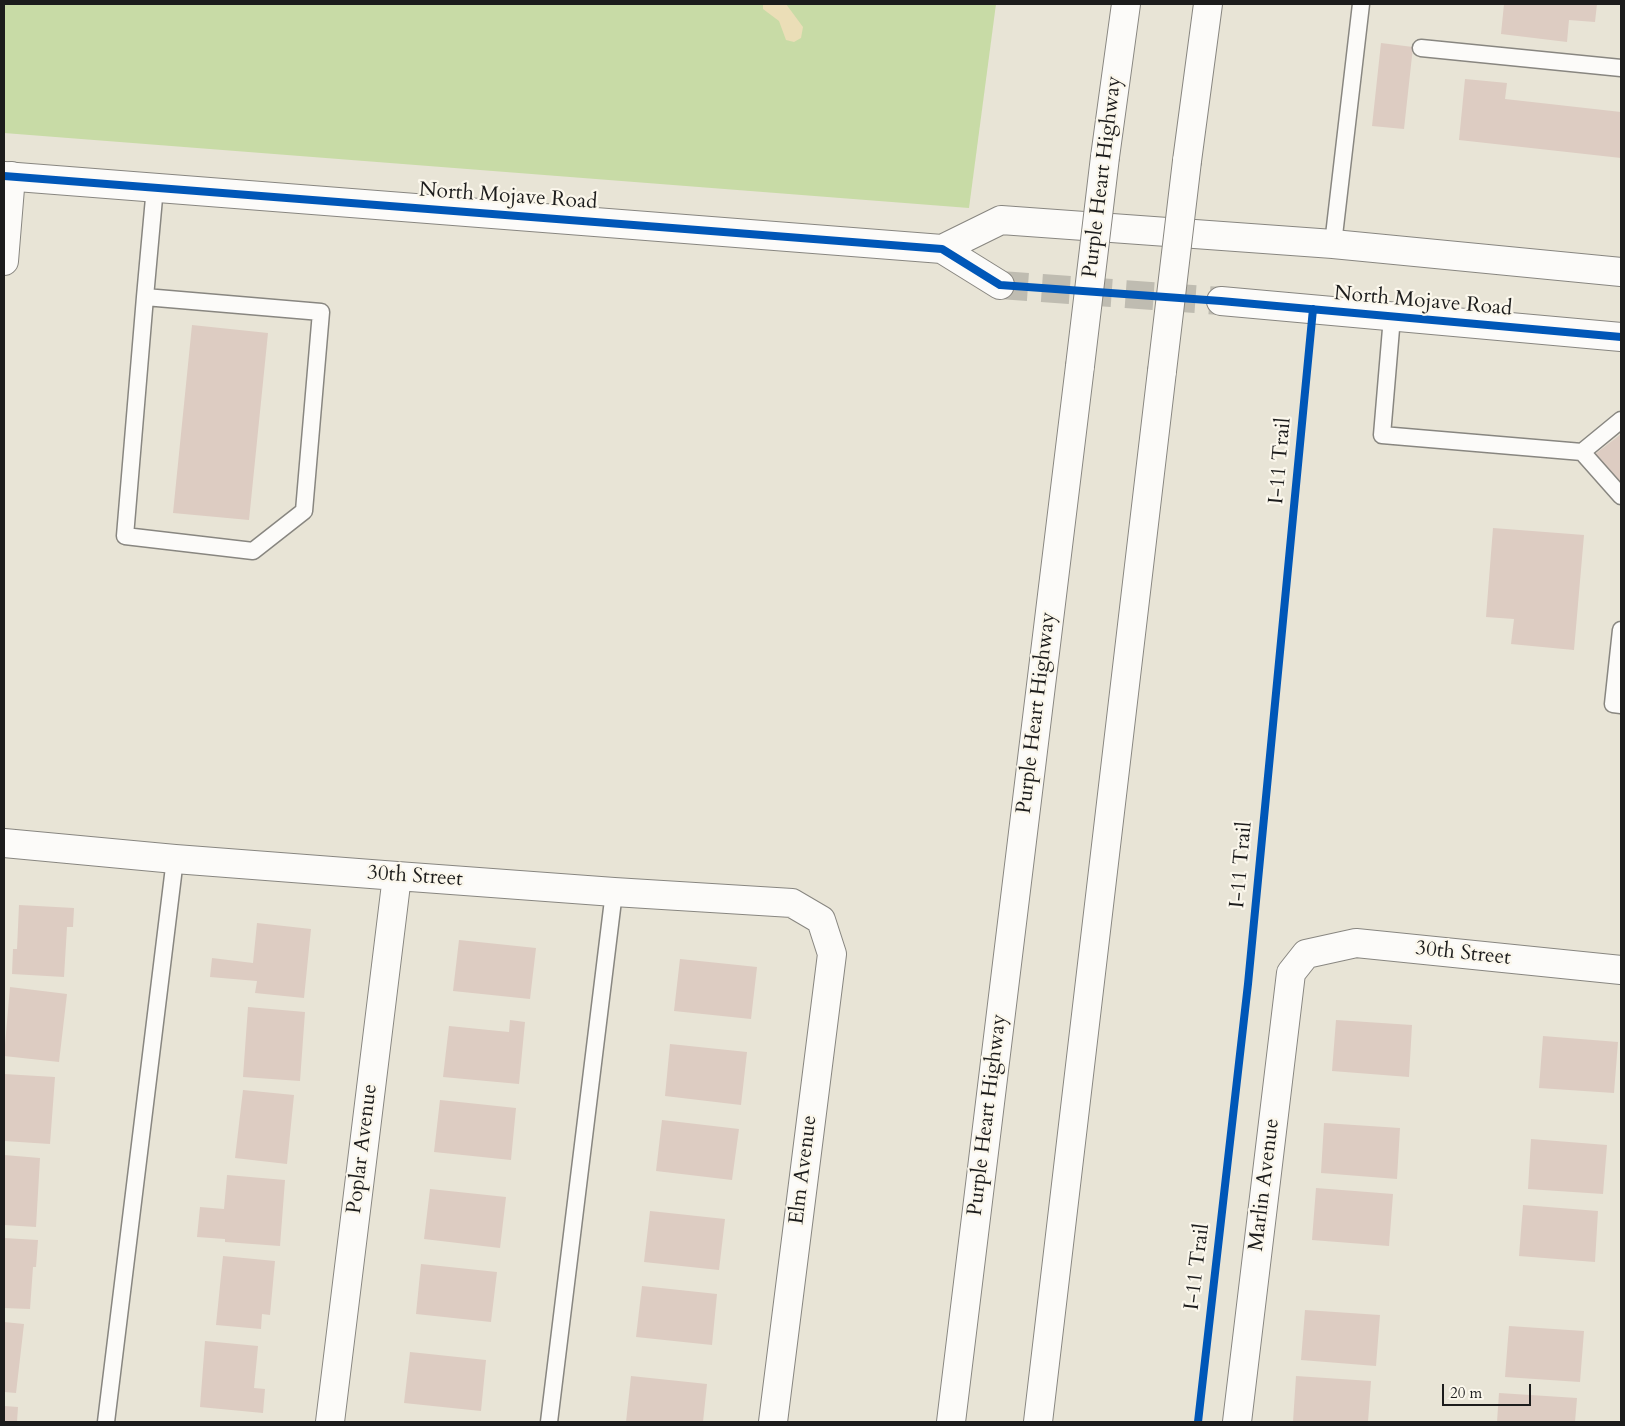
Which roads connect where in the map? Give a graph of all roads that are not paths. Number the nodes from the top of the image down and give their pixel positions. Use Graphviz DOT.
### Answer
graph roads {
  1 [pos="1126,4"];
  2 [pos="1208,4"];
  3 [pos="1360,4"];
  4 [pos="1421,48"];
  5 [pos="1621,68"];
  6 [pos="7,176"];
  7 [pos="155,187"];
  8 [pos="1333,244"];
  9 [pos="942,249"];
  10 [pos="4,261"];
  11 [pos="1621,272"];
  12 [pos="1000,285"];
  13 [pos="145,297"];
  14 [pos="1221,301"];
  15 [pos="1392,317"];
  16 [pos="1621,336"];
  17 [pos="1617,428"];
  18 [pos="1582,452"];
  19 [pos="1621,496"];
  20 [pos="1621,630"];
  21 [pos="1621,705"];
  22 [pos="4,843"];
  23 [pos="175,859"];
  24 [pos="396,876"];
  25 [pos="614,892"];
  26 [pos="821,920"];
  27 [pos="1306,954"];
  28 [pos="1621,970"];
  29 [pos="106,1422"];
  30 [pos="330,1422"];
  31 [pos="549,1422"];
  32 [pos="773,1422"];
  33 [pos="951,1422"];
  34 [pos="1038,1422"];
  35 [pos="1237,1422"];
  1 -- 33 [label="main road, Purple Heart Highway, bridge"];
  2 -- 34 [label="main road, bridge"];
  3 -- 8 [label="lane"];
  4 -- 5 [label="lane"];
  6 -- 7 [label="main road, North Mojave Road"];
  6 -- 10 [label="main road"];
  7 -- 9 [label="main road, North Mojave Road"];
  7 -- 13 [label="lane"];
  8 -- 9 [label="main road"];
  8 -- 11 [label="main road"];
  9 -- 12 [label="main road, North Mojave Road"];
  13 -- 13 [label="lane"];
  14 -- 15 [label="main road, North Mojave Road"];
  15 -- 16 [label="main road, North Mojave Road"];
  15 -- 18 [label="lane"];
  17 -- 18 [label="lane"];
  18 -- 19 [label="lane"];
  20 -- 21 [label="lane"];
  22 -- 23 [label="main road, 30th Street"];
  23 -- 24 [label="main road, 30th Street"];
  23 -- 29 [label="lane"];
  24 -- 25 [label="main road, 30th Street"];
  24 -- 30 [label="main road, Poplar Avenue"];
  25 -- 26 [label="main road, 30th Street"];
  25 -- 31 [label="lane"];
  26 -- 32 [label="main road, Elm Avenue"];
  27 -- 28 [label="main road, 30th Street"];
  27 -- 35 [label="main road, Marlin Avenue"];
}
